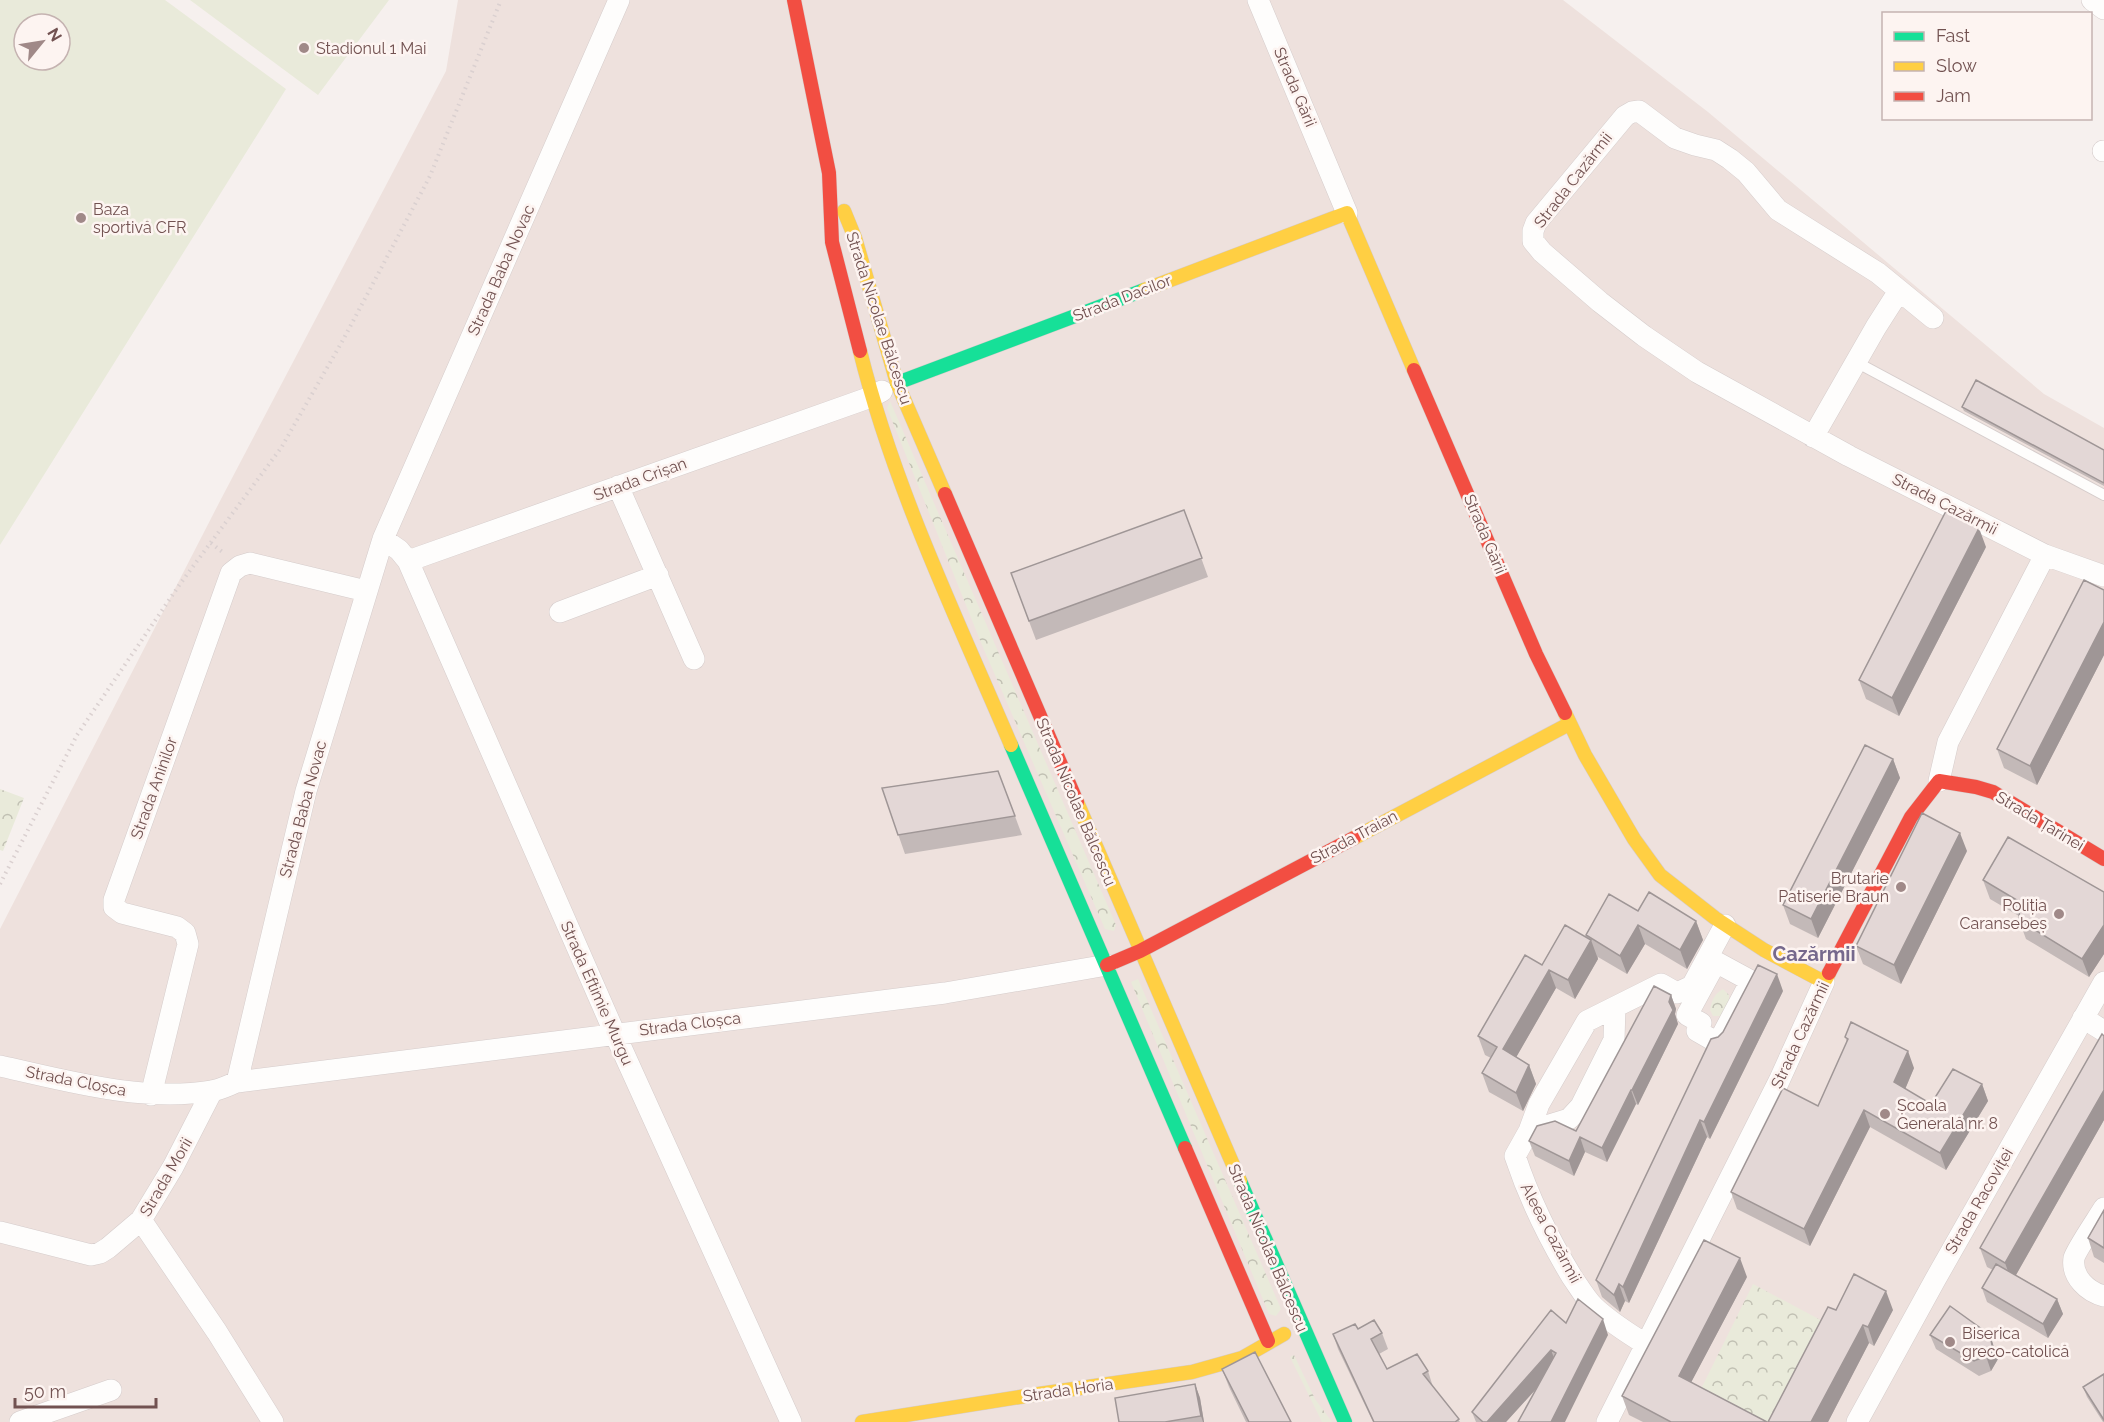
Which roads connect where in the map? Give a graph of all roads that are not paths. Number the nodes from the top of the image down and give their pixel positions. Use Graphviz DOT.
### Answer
graph roads {
  1 [pos="619,0"];
  2 [pos="794,0"];
  3 [pos="1258,0"];
  4 [pos="2092,0"];
  5 [pos="2104,9"];
  6 [pos="829,173"];
  7 [pos="1347,213"];
  8 [pos="1899,291"];
  9 [pos="1933,318"];
  10 [pos="1856,362"];
  11 [pos="897,383"];
  12 [pos="871,397"];
  13 [pos="1813,437"];
  14 [pos="618,486"];
  15 [pos="2104,495"];
  16 [pos="383,539"];
  17 [pos="2045,555"];
  18 [pos="408,561"];
  19 [pos="658,575"];
  20 [pos="2104,576"];
  21 [pos="366,591"];
  22 [pos="560,612"];
  23 [pos="694,659"];
  24 [pos="1569,724"];
  25 [pos="1939,781"];
  26 [pos="2104,859"];
  27 [pos="1725,925"];
  28 [pos="1140,951"];
  29 [pos="1107,965"];
  30 [pos="1824,982"];
  31 [pos="2104,982"];
  32 [pos="1615,1006"];
  33 [pos="2083,1018"];
  34 [pos="2104,1030"];
  35 [pos="615,1034"];
  36 [pos="0,1066"];
  37 [pos="237,1082"];
  38 [pos="212,1091"];
  39 [pos="152,1095"];
  40 [pos="1529,1131"];
  41 [pos="2104,1208"];
  42 [pos="141,1220"];
  43 [pos="0,1232"];
  44 [pos="2104,1296"];
  45 [pos="1302,1326"];
  46 [pos="1268,1341"];
  47 [pos="1647,1345"];
  48 [pos="111,1390"];
  49 [pos="34,1420"];
  50 [pos="273,1422"];
  51 [pos="790,1422"];
  52 [pos="862,1422"];
  53 [pos="1345,1422"];
  54 [pos="1607,1422"];
  55 [pos="1857,1422"];
  1 -- 16 [label="street, Strada Baba Novac"];
  2 -- 6 [label="main road, Strada Nicolae Bălcescu"];
  3 -- 7 [label="street, Strada Gării"];
  4 -- 5 [label="street"];
  6 -- 11 [label="main road, Strada Nicolae Bălcescu"];
  6 -- 12 [label="main road, Strada Nicolae Bălcescu"];
  7 -- 11 [label="main road, Strada Dacilor"];
  7 -- 24 [label="main road, Strada Gării"];
  8 -- 9 [label="street, Strada Cazărmii"];
  8 -- 10 [label="street"];
  8 -- 13 [label="street, Strada Cazărmii"];
  10 -- 13 [label="street"];
  10 -- 15 [label="lane"];
  11 -- 12 [label="street, Strada Crișan"];
  11 -- 28 [label="main road, Strada Nicolae Bălcescu"];
  12 -- 14 [label="street, Strada Crișan"];
  12 -- 29 [label="main road, Strada Nicolae Bălcescu"];
  13 -- 17 [label="street, Strada Cazărmii"];
  14 -- 18 [label="street, Strada Crișan"];
  14 -- 19 [label="street"];
  16 -- 18 [label="street"];
  16 -- 21 [label="street, Strada Baba Novac"];
  17 -- 20 [label="street, Strada Cazărmii"];
  17 -- 25 [label="street, Strada Cazărmii"];
  18 -- 35 [label="street, Strada Eftimie Murgu"];
  19 -- 22 [label="street"];
  19 -- 23 [label="street"];
  21 -- 37 [label="street, Strada Baba Novac"];
  21 -- 39 [label="street, Strada Aninilor"];
  24 -- 27 [label="main road, Strada Gării"];
  24 -- 28 [label="main road, Strada Traian"];
  25 -- 26 [label="main road, Strada Țarinei"];
  25 -- 30 [label="main road, Strada Cazărmii"];
  27 -- 30 [label="main road, Strada Gării"];
  27 -- 32 [label="street, Aleea Cazărmii"];
  28 -- 29 [label="main road, Strada Traian"];
  28 -- 45 [label="main road, Strada Nicolae Bălcescu"];
  29 -- 35 [label="street, Strada Cloșca"];
  29 -- 46 [label="main road, Strada Nicolae Bălcescu"];
  30 -- 47 [label="street, Strada Cazărmii"];
  31 -- 33 [label="street, Strada Racoviței"];
  32 -- 40 [label="street, Aleea Cazărmii"];
  32 -- 40 [label="street"];
  33 -- 34 [label="street"];
  33 -- 55 [label="street, Strada Racoviței"];
  35 -- 37 [label="street, Strada Cloșca"];
  35 -- 51 [label="street, Strada Eftimie Murgu"];
  36 -- 39 [label="street, Strada Cloșca"];
  37 -- 38 [label="street"];
  38 -- 39 [label="street"];
  38 -- 42 [label="street, Strada Morii"];
  40 -- 47 [label="street, Aleea Cazărmii"];
  41 -- 44 [label="street"];
  42 -- 43 [label="street, Strada Morii"];
  42 -- 50 [label="street"];
  45 -- 46 [label="main road, Strada Horia"];
  45 -- 53 [label="main road, Strada Nicolae Bălcescu"];
  46 -- 52 [label="main road, Strada Horia"];
  47 -- 54 [label="street, Strada Cazărmii"];
  48 -- 49 [label="street"];
}
